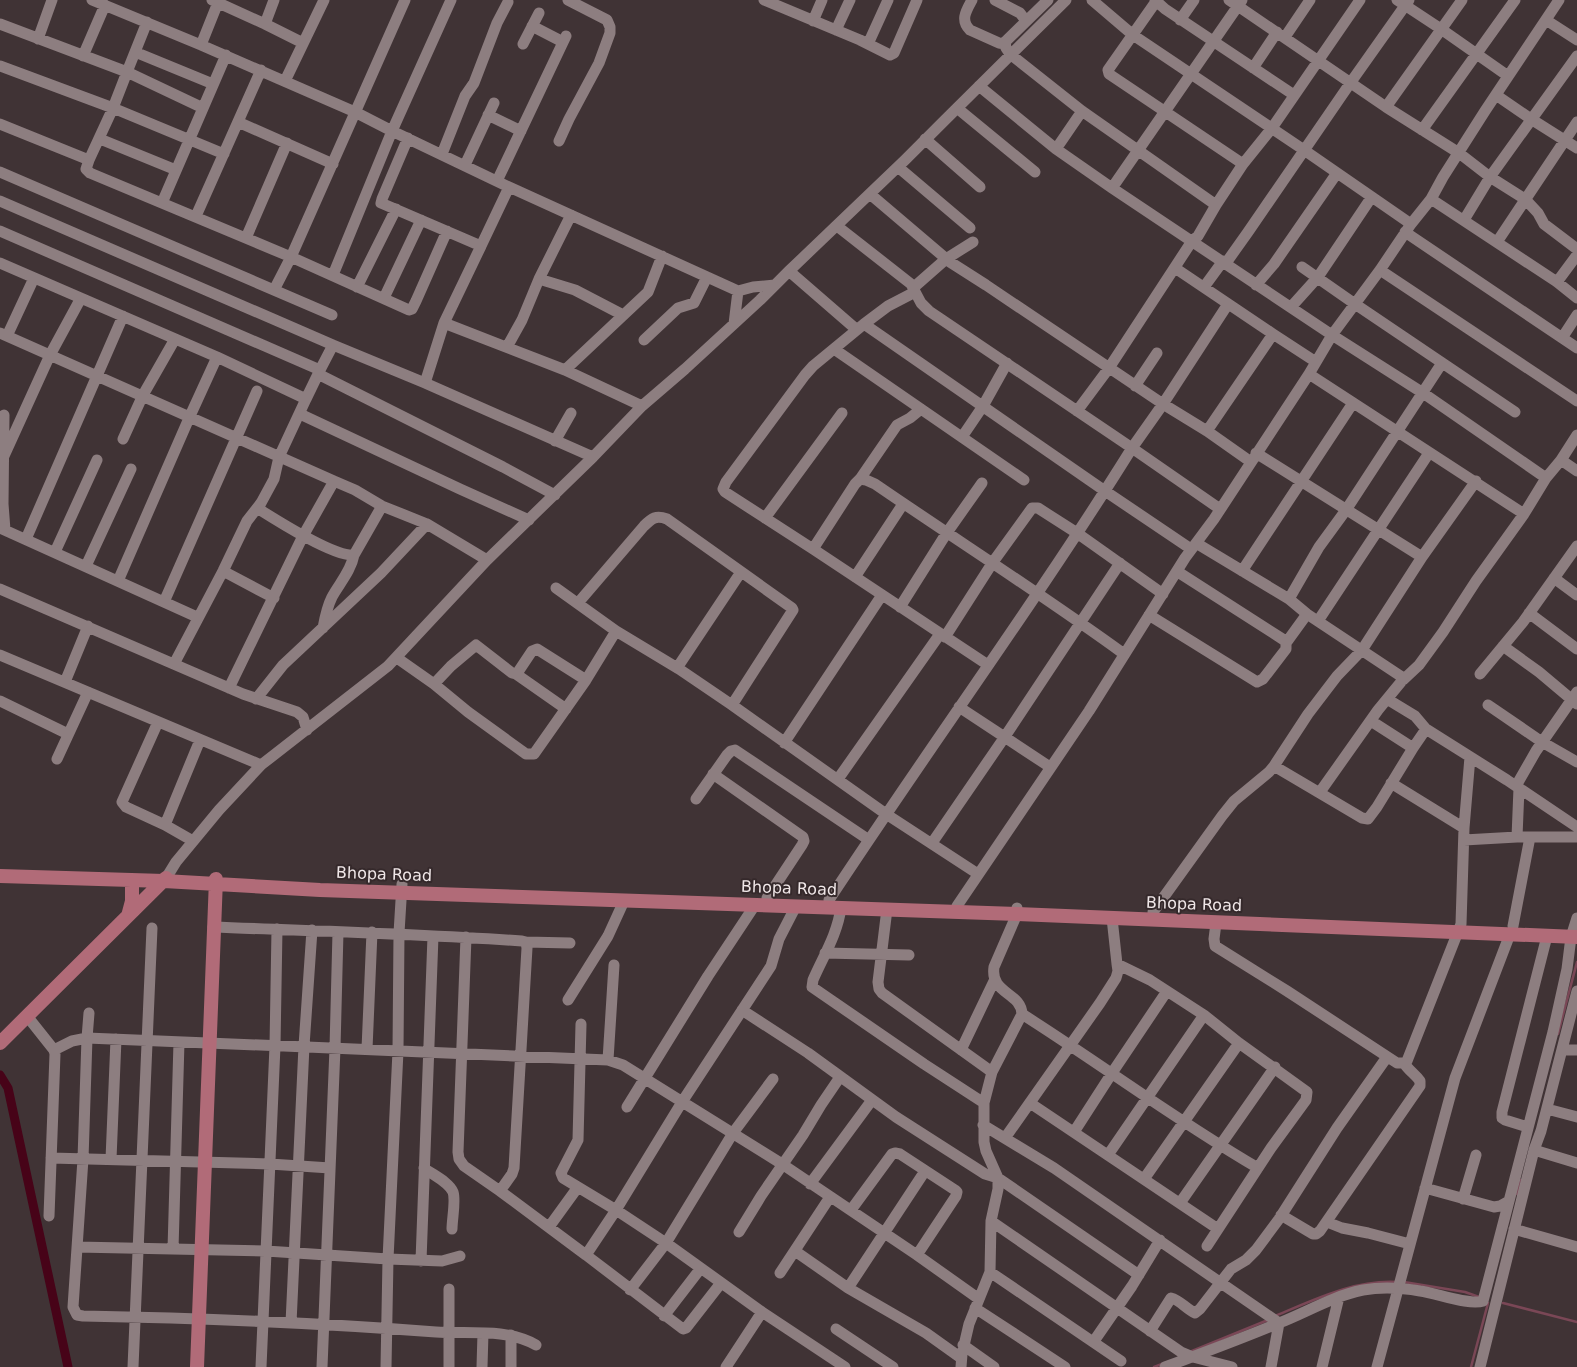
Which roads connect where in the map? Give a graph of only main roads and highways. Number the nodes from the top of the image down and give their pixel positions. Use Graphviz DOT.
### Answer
graph roads {
  1 [pos="0,870"];
  2 [pos="0,876"];
  3 [pos="166,878"];
  4 [pos="132,880"];
  5 [pos="216,882"];
  6 [pos="402,888"];
  7 [pos="761,902"];
  8 [pos="1017,911"];
  9 [pos="128,917"];
  10 [pos="1460,928"];
  11 [pos="1512,930"];
  12 [pos="1575,931"];
  13 [pos="0,1043"];
  14 [pos="197,1367"];
  1 -- 3 [label="main road, Bhopa Road"];
  2 -- 4 [label="main road, Bhopa Road"];
  3 -- 4 [label="main road, Bhopa Road"];
  3 -- 5 [label="main road, Bhopa Road"];
  3 -- 9 [label="main road"];
  4 -- 9 [label="main road"];
  5 -- 6 [label="main road, Bhopa Road"];
  5 -- 14 [label="main road"];
  6 -- 7 [label="main road, Bhopa Road"];
  6 -- 7 [label="main road, Bhopa Road"];
  7 -- 8 [label="main road, Bhopa Road"];
  7 -- 8 [label="main road, Bhopa Road"];
  8 -- 10 [label="main road, Bhopa Road"];
  8 -- 10 [label="main road, Bhopa Road"];
  9 -- 13 [label="main road"];
  10 -- 11 [label="main road, Bhopa Road"];
  11 -- 12 [label="main road, Bhopa Road"];
  11 -- 12 [label="main road, Bhopa Road"];
}
